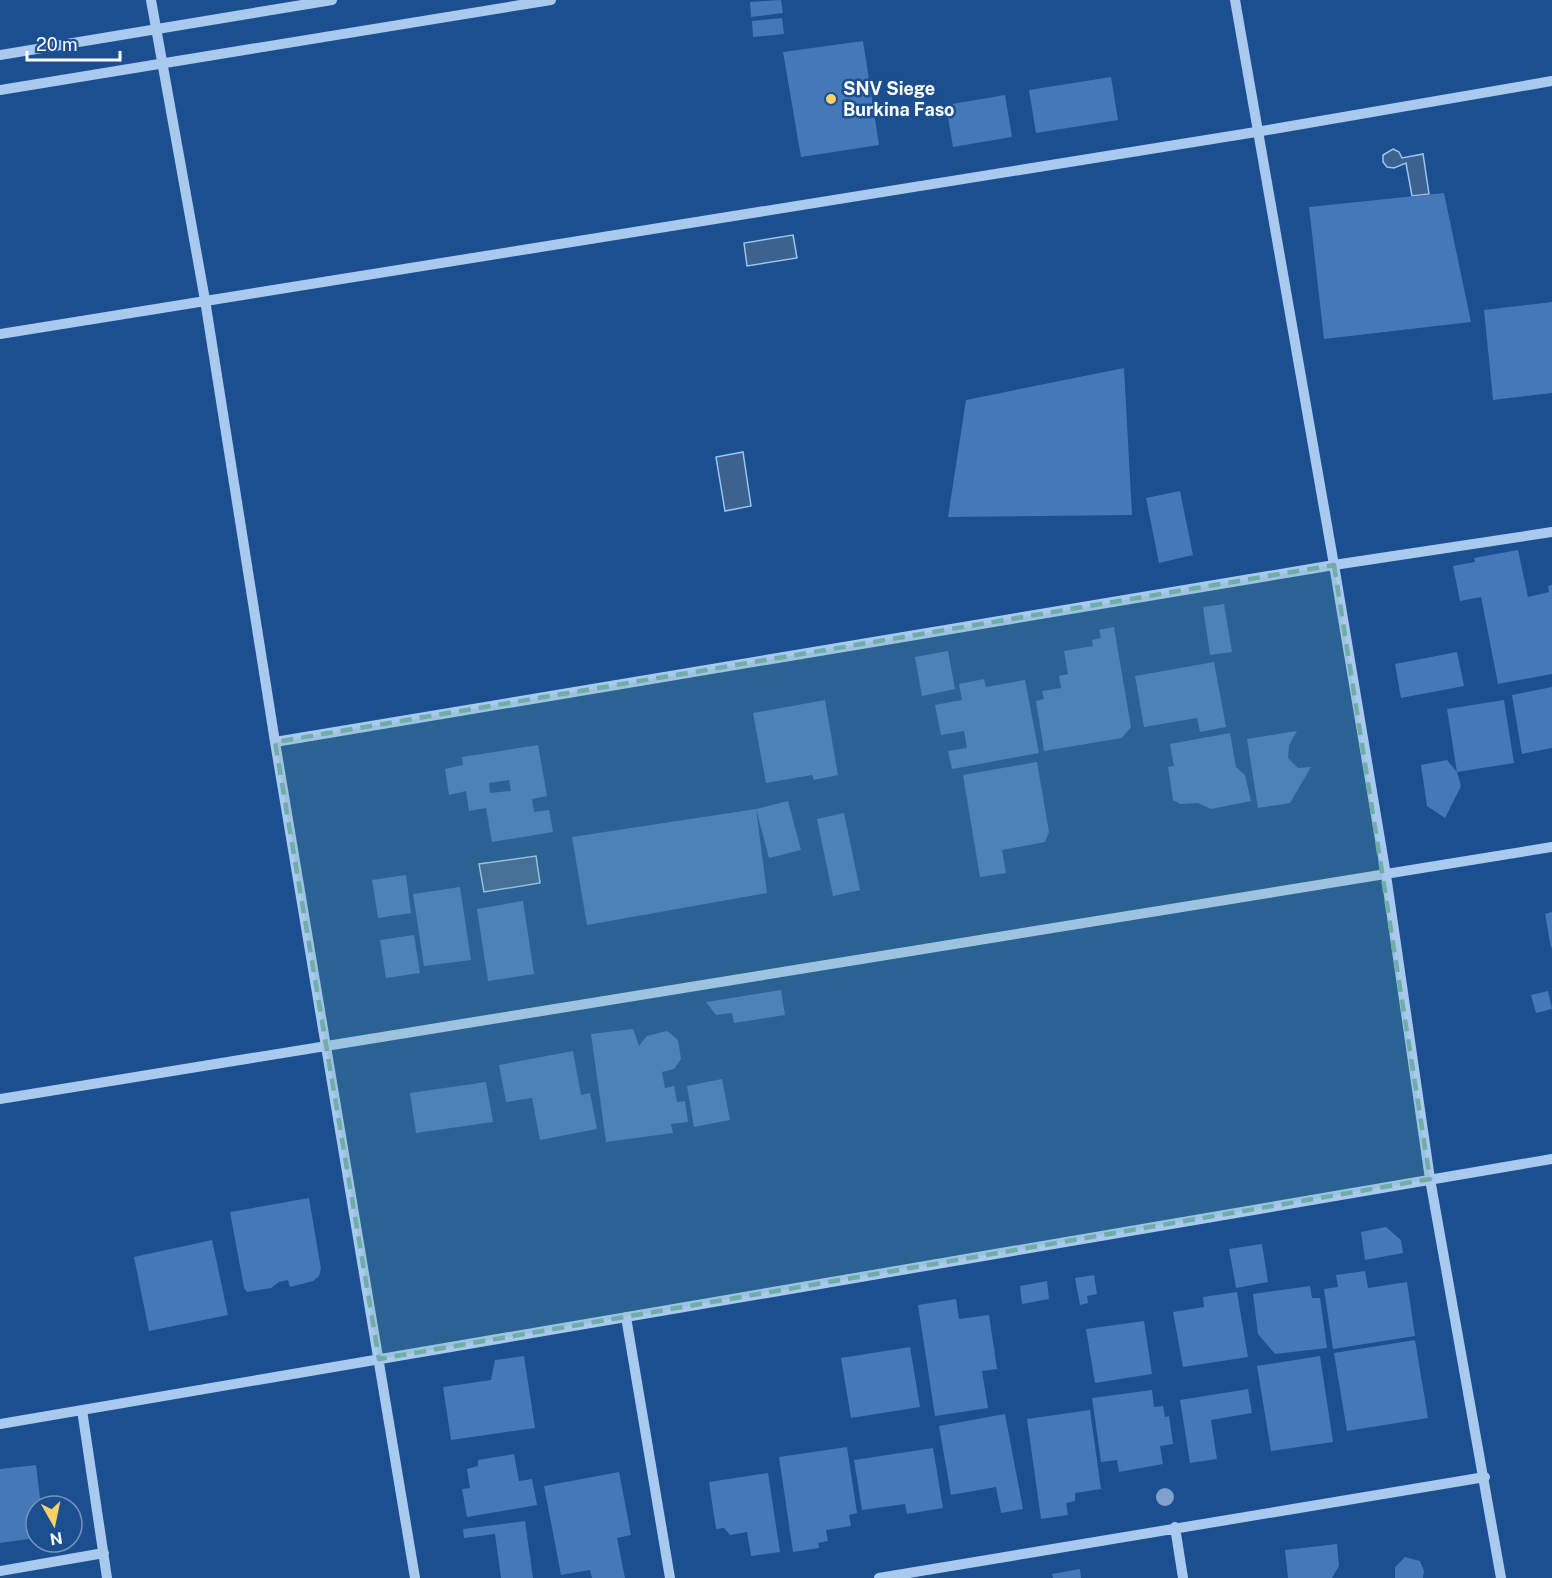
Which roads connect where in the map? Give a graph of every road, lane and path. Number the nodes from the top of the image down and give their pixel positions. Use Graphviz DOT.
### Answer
graph roads {
  1 [pos="151,0"];
  2 [pos="332,0"];
  3 [pos="551,0"];
  4 [pos="1234,0"];
  5 [pos="156,31"];
  6 [pos="0,55"];
  7 [pos="163,64"];
  8 [pos="1552,81"];
  9 [pos="0,90"];
  10 [pos="1256,132"];
  11 [pos="205,300"];
  12 [pos="0,334"];
  13 [pos="1552,532"];
  14 [pos="1334,565"];
  15 [pos="275,742"];
  16 [pos="1552,847"];
  17 [pos="1386,875"];
  18 [pos="327,1046"];
  19 [pos="0,1099"];
  20 [pos="1552,1160"];
  21 [pos="1430,1179"];
  22 [pos="626,1317"];
  23 [pos="379,1359"];
  24 [pos="82,1410"];
  25 [pos="0,1424"];
  26 [pos="1485,1477"];
  27 [pos="1175,1527"];
  28 [pos="104,1553"];
  29 [pos="0,1571"];
  30 [pos="107,1578"];
  31 [pos="415,1578"];
  32 [pos="670,1578"];
  33 [pos="879,1578"];
  34 [pos="1183,1578"];
  35 [pos="1501,1578"];
  1 -- 5 [label="street"];
  2 -- 5 [label="street"];
  3 -- 7 [label="street"];
  4 -- 10 [label="street"];
  5 -- 6 [label="street"];
  5 -- 7 [label="street"];
  7 -- 9 [label="street"];
  7 -- 11 [label="street"];
  8 -- 10 [label="street"];
  10 -- 11 [label="street"];
  10 -- 14 [label="street"];
  11 -- 12 [label="street"];
  11 -- 15 [label="street"];
  13 -- 14 [label="street"];
  14 -- 15 [label="street"];
  14 -- 17 [label="street"];
  15 -- 18 [label="street"];
  16 -- 17 [label="street"];
  17 -- 18 [label="street"];
  17 -- 21 [label="street"];
  18 -- 19 [label="street"];
  18 -- 23 [label="street"];
  20 -- 21 [label="street"];
  21 -- 22 [label="street"];
  21 -- 26 [label="street"];
  22 -- 23 [label="street"];
  22 -- 32 [label="street"];
  23 -- 24 [label="street"];
  23 -- 31 [label="street"];
  24 -- 25 [label="street"];
  24 -- 28 [label="street"];
  26 -- 27 [label="street"];
  26 -- 35 [label="street"];
  27 -- 33 [label="street"];
  27 -- 34 [label="street"];
  28 -- 29 [label="street"];
  28 -- 30 [label="street"];
}
